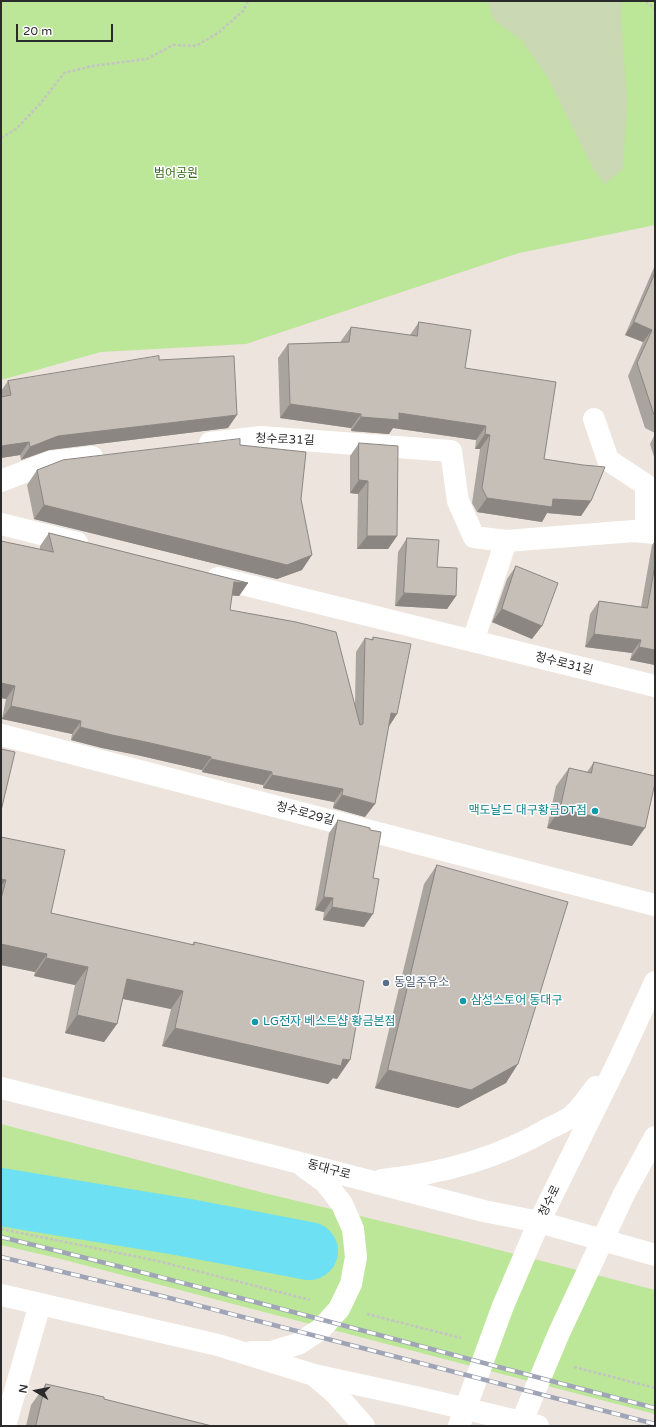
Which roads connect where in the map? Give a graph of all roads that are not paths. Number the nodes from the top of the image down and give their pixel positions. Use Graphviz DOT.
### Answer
graph roads {
  1 [pos="594,419"];
  2 [pos="191,445"];
  3 [pos="112,454"];
  4 [pos="1,481"];
  5 [pos="1,524"];
  6 [pos="651,532"];
  7 [pos="506,541"];
  8 [pos="94,547"];
  9 [pos="202,574"];
  10 [pos="473,641"];
  11 [pos="655,686"];
  12 [pos="1,735"];
  13 [pos="655,905"];
  14 [pos="655,982"];
  15 [pos="619,1060"];
  16 [pos="1,1088"];
  17 [pos="655,1137"];
  18 [pos="277,1156"];
  19 [pos="655,1163"];
  20 [pos="371,1181"];
  21 [pos="539,1222"];
  22 [pos="602,1241"];
  23 [pos="655,1255"];
  24 [pos="1,1295"];
  25 [pos="40,1304"];
  26 [pos="218,1345"];
  27 [pos="314,1375"];
  28 [pos="462,1417"];
  29 [pos="526,1424"];
  30 [pos="5,1426"];
  31 [pos="364,1426"];
  1 -- 6 [label="main road, 청수로31길"];
  2 -- 7 [label="main road, 청수로31길"];
  3 -- 4 [label="main road"];
  5 -- 8 [label="main road"];
  6 -- 7 [label="main road, 청수로31길"];
  7 -- 10 [label="main road"];
  9 -- 10 [label="main road, 청수로31길"];
  10 -- 11 [label="main road, 청수로31길"];
  12 -- 13 [label="main road, 청수로29길"];
  14 -- 15 [label="main road, 청수로"];
  15 -- 20 [label="main road"];
  15 -- 21 [label="main road, 청수로"];
  16 -- 18 [label="main road, 동대구로"];
  17 -- 19 [label="main road"];
  17 -- 22 [label="main road"];
  18 -- 20 [label="main road, 동대구로"];
  18 -- 26 [label="main road"];
  20 -- 21 [label="main road, 동대구로"];
  21 -- 22 [label="main road, 동대구로"];
  21 -- 28 [label="main road, 청수로"];
  22 -- 23 [label="main road, 동대구로"];
  22 -- 29 [label="main road"];
  24 -- 25 [label="main road"];
  25 -- 26 [label="main road"];
  25 -- 30 [label="main road"];
  26 -- 27 [label="main road"];
  27 -- 28 [label="main road"];
  27 -- 31 [label="main road"];
  28 -- 29 [label="main road"];
}
